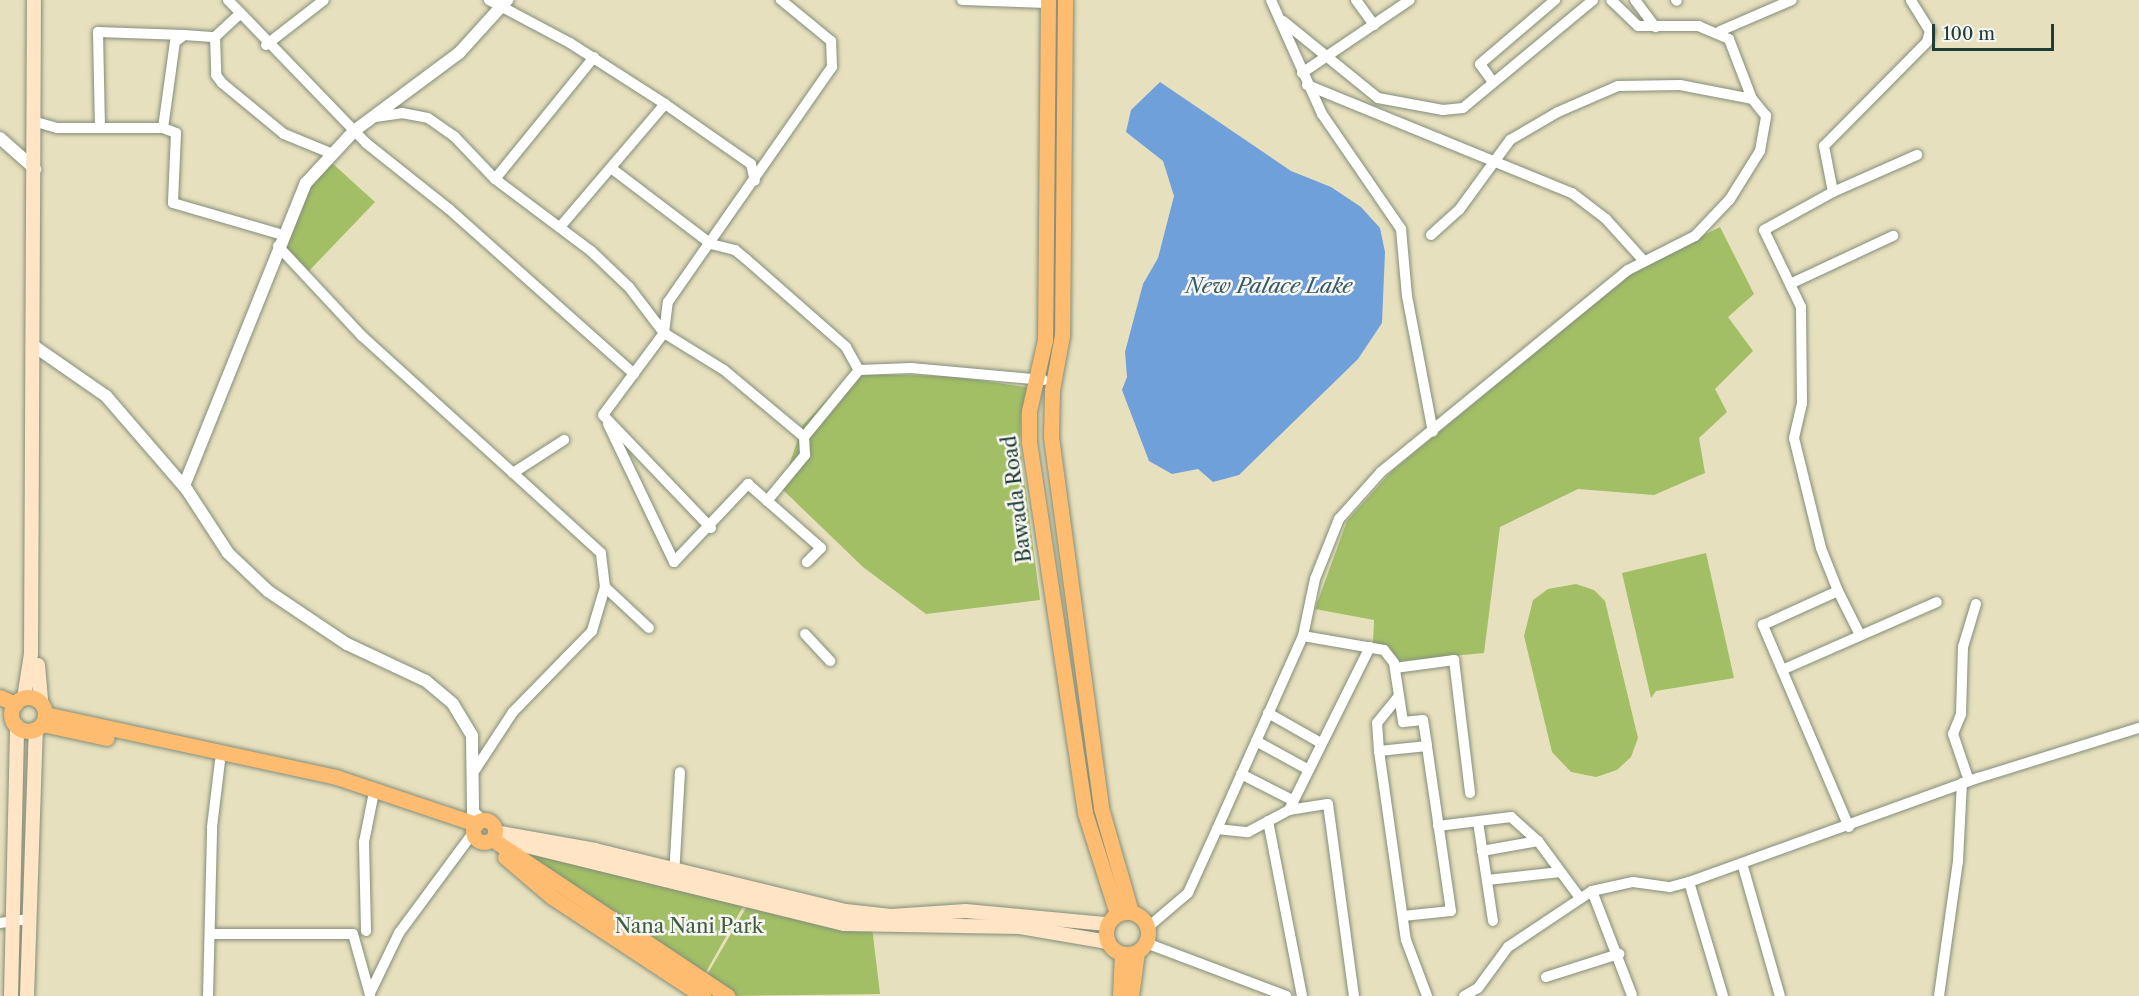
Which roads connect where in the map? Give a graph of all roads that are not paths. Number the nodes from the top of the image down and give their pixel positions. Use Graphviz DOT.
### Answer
graph roads {
  1 [pos="34,0"];
  2 [pos="228,0"];
  3 [pos="324,0"];
  4 [pos="489,0"];
  5 [pos="962,0"];
  6 [pos="1065,0"];
  7 [pos="1271,0"];
  8 [pos="1356,0"];
  9 [pos="1410,0"];
  10 [pos="1554,0"];
  11 [pos="1593,0"];
  12 [pos="1611,0"];
  13 [pos="1635,0"];
  14 [pos="1792,0"];
  15 [pos="1911,0"];
  16 [pos="784,1"];
  17 [pos="1048,2"];
  18 [pos="504,4"];
  19 [pos="241,13"];
  20 [pos="1279,18"];
  21 [pos="1374,25"];
  22 [pos="1654,27"];
  23 [pos="1720,31"];
  24 [pos="184,35"];
  25 [pos="215,37"];
  26 [pos="266,45"];
  27 [pos="594,57"];
  28 [pos="1325,58"];
  29 [pos="1302,73"];
  30 [pos="1493,82"];
  31 [pos="1307,85"];
  32 [pos="1752,99"];
  33 [pos="665,104"];
  34 [pos="375,117"];
  35 [pos="36,122"];
  36 [pos="100,128"];
  37 [pos="163,128"];
  38 [pos="354,132"];
  39 [pos="0,138"];
  40 [pos="333,154"];
  41 [pos="1917,155"];
  42 [pos="1493,163"];
  43 [pos="611,168"];
  44 [pos="35,169"];
  45 [pos="495,179"];
  46 [pos="755,181"];
  47 [pos="1833,192"];
  48 [pos="560,227"];
  49 [pos="1431,235"];
  50 [pos="1893,236"];
  51 [pos="280,240"];
  52 [pos="711,244"];
  53 [pos="1643,260"];
  54 [pos="1790,284"];
  55 [pos="664,333"];
  56 [pos="37,346"];
  57 [pos="859,370"];
  58 [pos="634,375"];
  59 [pos="1045,380"];
  60 [pos="603,415"];
  61 [pos="1433,432"];
  62 [pos="804,437"];
  63 [pos="564,440"];
  64 [pos="513,473"];
  65 [pos="184,486"];
  66 [pos="767,501"];
  67 [pos="711,528"];
  68 [pos="807,562"];
  69 [pos="605,587"];
  70 [pos="1838,591"];
  71 [pos="1937,602"];
  72 [pos="1976,604"];
  73 [pos="649,628"];
  74 [pos="805,634"];
  75 [pos="1303,636"];
  76 [pos="1860,636"];
  77 [pos="1370,647"];
  78 [pos="830,661"];
  79 [pos="1395,668"];
  80 [pos="1782,670"];
  81 [pos="0,697"];
  82 [pos="1398,697"];
  83 [pos="13,710"];
  84 [pos="1268,713"];
  85 [pos="41,718"];
  86 [pos="2139,728"];
  87 [pos="1256,741"];
  88 [pos="1321,743"];
  89 [pos="1427,746"];
  90 [pos="1379,751"];
  91 [pos="220,761"];
  92 [pos="475,770"];
  93 [pos="1309,770"];
  94 [pos="680,772"];
  95 [pos="1241,774"];
  96 [pos="1966,782"];
  97 [pos="1470,793"];
  98 [pos="373,797"];
  99 [pos="1292,806"];
  100 [pos="1268,821"];
  101 [pos="1478,822"];
  102 [pos="476,826"];
  103 [pos="1438,826"];
  104 [pos="1849,827"];
  105 [pos="1217,829"];
  106 [pos="492,838"];
  107 [pos="1538,841"];
  108 [pos="1482,851"];
  109 [pos="1742,863"];
  110 [pos="1561,872"];
  111 [pos="674,876"];
  112 [pos="1487,880"];
  113 [pos="1689,882"];
  114 [pos="1592,891"];
  115 [pos="1580,898"];
  116 [pos="1402,916"];
  117 [pos="1119,917"];
  118 [pos="28,919"];
  119 [pos="1492,921"];
  120 [pos="7,922"];
  121 [pos="366,931"];
  122 [pos="210,934"];
  123 [pos="1108,942"];
  124 [pos="1138,944"];
  125 [pos="1618,954"];
  126 [pos="1546,977"];
  127 [pos="370,995"];
  128 [pos="11,996"];
  129 [pos="27,996"];
  130 [pos="208,996"];
  131 [pos="704,996"];
  132 [pos="727,996"];
  133 [pos="1120,996"];
  134 [pos="1131,996"];
  135 [pos="1286,996"];
  136 [pos="1302,996"];
  137 [pos="1354,996"];
  138 [pos="1427,996"];
  139 [pos="1466,996"];
  140 [pos="1632,996"];
  141 [pos="1723,996"];
  142 [pos="1780,996"];
  143 [pos="1940,996"];
  1 -- 35 [label="main road"];
  2 -- 19 [label="street"];
  3 -- 26 [label="street"];
  4 -- 18 [label="street"];
  5 -- 17 [label="street"];
  6 -- 59 [label="main road"];
  7 -- 20 [label="street"];
  8 -- 21 [label="street"];
  9 -- 21 [label="street"];
  10 -- 30 [label="street"];
  11 -- 30 [label="street"];
  12 -- 22 [label="street"];
  13 -- 22 [label="street"];
  14 -- 23 [label="street"];
  15 -- 47 [label="street"];
  16 -- 46 [label="street"];
  17 -- 59 [label="main road, Bawada Road"];
  18 -- 27 [label="street"];
  18 -- 34 [label="street"];
  19 -- 25 [label="street"];
  19 -- 26 [label="street"];
  20 -- 28 [label="street"];
  20 -- 29 [label="street"];
  21 -- 28 [label="street"];
  22 -- 23 [label="street"];
  23 -- 32 [label="street"];
  24 -- 25 [label="street"];
  24 -- 36 [label="street"];
  24 -- 37 [label="street"];
  25 -- 40 [label="street"];
  26 -- 38 [label="street"];
  27 -- 33 [label="street"];
  27 -- 45 [label="street"];
  28 -- 29 [label="street"];
  28 -- 30 [label="street"];
  29 -- 31 [label="street"];
  31 -- 42 [label="street"];
  31 -- 61 [label="street"];
  32 -- 42 [label="street"];
  32 -- 53 [label="street"];
  33 -- 43 [label="street"];
  33 -- 46 [label="street"];
  34 -- 38 [label="street"];
  34 -- 45 [label="street"];
  35 -- 36 [label="street"];
  35 -- 44 [label="main road"];
  36 -- 37 [label="street"];
  37 -- 51 [label="street"];
  38 -- 40 [label="street"];
  38 -- 58 [label="street"];
  39 -- 44 [label="street"];
  40 -- 51 [label="street"];
  41 -- 47 [label="street"];
  42 -- 49 [label="street"];
  42 -- 53 [label="street"];
  43 -- 48 [label="street"];
  43 -- 52 [label="street"];
  44 -- 56 [label="main road"];
  45 -- 48 [label="street"];
  46 -- 52 [label="street"];
  47 -- 54 [label="street"];
  48 -- 55 [label="street"];
  50 -- 54 [label="street"];
  51 -- 64 [label="street"];
  51 -- 65 [label="street"];
  52 -- 55 [label="street"];
  52 -- 57 [label="street"];
  53 -- 61 [label="street"];
  54 -- 70 [label="street"];
  55 -- 58 [label="street"];
  55 -- 62 [label="street"];
  56 -- 65 [label="street"];
  56 -- 83 [label="main road"];
  56 -- 85 [label="main road"];
  57 -- 59 [label="street"];
  57 -- 62 [label="street"];
  58 -- 60 [label="street"];
  59 -- 117 [label="main road"];
  59 -- 117 [label="main road, Bawada Road"];
  60 -- 67 [label="street"];
  60 -- 67 [label="street"];
  61 -- 75 [label="street"];
  62 -- 66 [label="street"];
  63 -- 64 [label="street"];
  64 -- 69 [label="street"];
  65 -- 92 [label="street"];
  66 -- 67 [label="street"];
  66 -- 68 [label="street"];
  69 -- 73 [label="street"];
  69 -- 92 [label="street"];
  70 -- 76 [label="street"];
  70 -- 80 [label="street"];
  71 -- 76 [label="street"];
  72 -- 96 [label="street"];
  74 -- 78 [label="street"];
  75 -- 77 [label="street"];
  75 -- 84 [label="street"];
  76 -- 80 [label="street"];
  77 -- 79 [label="street"];
  77 -- 88 [label="street"];
  79 -- 82 [label="street"];
  79 -- 97 [label="street"];
  80 -- 104 [label="street"];
  81 -- 83 [label="main road"];
  82 -- 89 [label="street"];
  82 -- 90 [label="street"];
  83 -- 85 [label="main road"];
  83 -- 85 [label="main road"];
  83 -- 120 [label="main road"];
  84 -- 87 [label="street"];
  84 -- 88 [label="street"];
  85 -- 91 [label="main road"];
  85 -- 102 [label="main road"];
  85 -- 118 [label="main road"];
  86 -- 96 [label="street"];
  87 -- 93 [label="street"];
  87 -- 95 [label="street"];
  88 -- 93 [label="street"];
  89 -- 90 [label="street"];
  89 -- 103 [label="street"];
  90 -- 116 [label="street"];
  91 -- 98 [label="main road"];
  91 -- 122 [label="street"];
  92 -- 102 [label="street"];
  93 -- 99 [label="street"];
  94 -- 111 [label="street"];
  95 -- 99 [label="street"];
  95 -- 105 [label="street"];
  96 -- 104 [label="street"];
  96 -- 143 [label="street"];
  98 -- 102 [label="main road"];
  98 -- 121 [label="street"];
  99 -- 100 [label="street"];
  99 -- 137 [label="street"];
  100 -- 105 [label="street"];
  100 -- 136 [label="street"];
  101 -- 103 [label="street"];
  101 -- 107 [label="street"];
  101 -- 108 [label="street"];
  102 -- 106 [label="main road"];
  102 -- 127 [label="street"];
  103 -- 116 [label="street"];
  104 -- 109 [label="street"];
  105 -- 124 [label="street"];
  106 -- 111 [label="main road"];
  106 -- 131 [label="main road"];
  106 -- 132 [label="main road"];
  107 -- 108 [label="street"];
  107 -- 110 [label="street"];
  108 -- 112 [label="street"];
  109 -- 113 [label="street"];
  109 -- 142 [label="street"];
  110 -- 112 [label="street"];
  110 -- 115 [label="street"];
  111 -- 117 [label="main road"];
  111 -- 123 [label="main road"];
  112 -- 119 [label="street"];
  113 -- 114 [label="street"];
  113 -- 141 [label="street"];
  114 -- 115 [label="street"];
  114 -- 125 [label="street"];
  115 -- 139 [label="street"];
  116 -- 138 [label="street"];
  117 -- 123 [label="main road"];
  117 -- 124 [label="main road"];
  118 -- 120 [label="street"];
  118 -- 129 [label="main road"];
  120 -- 128 [label="main road"];
  122 -- 127 [label="street"];
  122 -- 130 [label="street"];
  123 -- 124 [label="main road"];
  124 -- 133 [label="main road"];
  124 -- 134 [label="main road"];
  124 -- 135 [label="street"];
  125 -- 126 [label="street"];
  125 -- 140 [label="street"];
}
